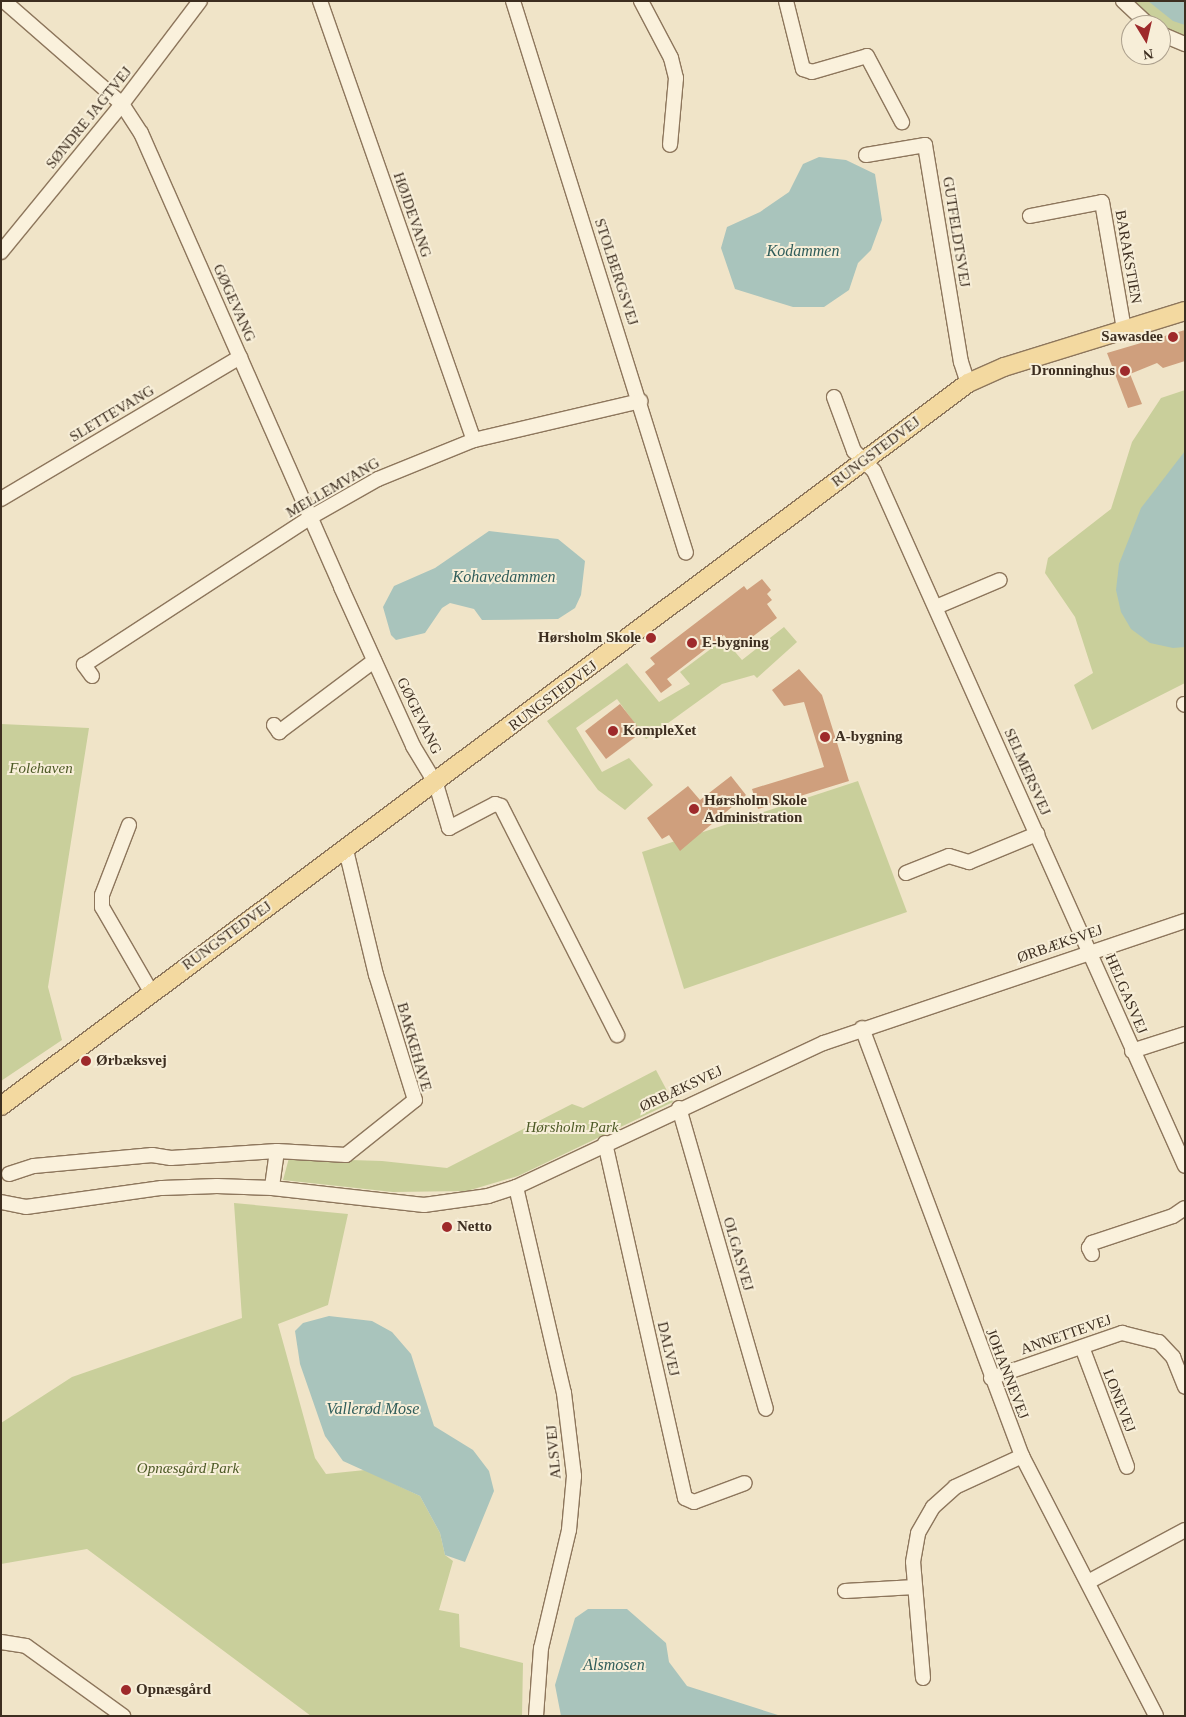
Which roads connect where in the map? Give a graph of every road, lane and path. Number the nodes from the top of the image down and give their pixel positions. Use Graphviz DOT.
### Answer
graph roads {
  1 [pos="4,1"];
  2 [pos="200,1"];
  3 [pos="320,1"];
  4 [pos="513,1"];
  5 [pos="641,1"];
  6 [pos="786,1"];
  7 [pos="1123,1"];
  8 [pos="1138,15"];
  9 [pos="1171,38"];
  10 [pos="1185,44"];
  11 [pos="122,104"];
  12 [pos="902,122"];
  13 [pos="670,145"];
  14 [pos="866,155"];
  15 [pos="1030,216"];
  16 [pos="1,252"];
  17 [pos="1185,311"];
  18 [pos="1124,330"];
  19 [pos="240,357"];
  20 [pos="968,383"];
  21 [pos="834,397"];
  22 [pos="640,401"];
  23 [pos="474,440"];
  24 [pos="865,460"];
  25 [pos="1,499"];
  26 [pos="311,518"];
  27 [pos="686,554"];
  28 [pos="1000,580"];
  29 [pos="936,607"];
  30 [pos="374,661"];
  31 [pos="92,676"];
  32 [pos="274,725"];
  33 [pos="436,784"];
  34 [pos="129,825"];
  35 [pos="1037,834"];
  36 [pos="346,850"];
  37 [pos="906,873"];
  38 [pos="1185,921"];
  39 [pos="1090,950"];
  40 [pos="151,992"];
  41 [pos="862,1028"];
  42 [pos="1185,1034"];
  43 [pos="617,1035"];
  44 [pos="1132,1051"];
  45 [pos="1,1106"];
  46 [pos="679,1108"];
  47 [pos="605,1143"];
  48 [pos="277,1150"];
  49 [pos="1185,1166"];
  50 [pos="9,1174"];
  51 [pos="516,1187"];
  52 [pos="272,1188"];
  53 [pos="2,1205"];
  54 [pos="1185,1208"];
  55 [pos="1092,1254"];
  56 [pos="1082,1347"];
  57 [pos="991,1378"];
  58 [pos="1185,1387"];
  59 [pos="766,1409"];
  60 [pos="1022,1456"];
  61 [pos="1126,1467"];
  62 [pos="745,1483"];
  63 [pos="1185,1530"];
  64 [pos="1088,1582"];
  65 [pos="915,1587"];
  66 [pos="845,1592"];
  67 [pos="1,1642"];
  68 [pos="922,1678"];
  69 [pos="123,1716"];
  70 [pos="536,1716"];
  71 [pos="1156,1716"];
  1 -- 11 [label="street, GØGEVANG"];
  2 -- 11 [label="street, SØNDRE JAGTVEJ"];
  3 -- 23 [label="street, HØJDEVANG"];
  4 -- 22 [label="street, STOLBERGSVEJ"];
  5 -- 13 [label="street"];
  6 -- 12 [label="street"];
  7 -- 8 [label="street"];
  9 -- 10 [label="street"];
  11 -- 16 [label="street, SØNDRE JAGTVEJ"];
  11 -- 19 [label="street, GØGEVANG"];
  14 -- 20 [label="street, GUTFELDTSVEJ"];
  15 -- 18 [label="street, BARAKSTIEN"];
  17 -- 18 [label="main road, RUNGSTEDVEJ"];
  18 -- 20 [label="main road, RUNGSTEDVEJ"];
  19 -- 25 [label="street, SLETTEVANG"];
  19 -- 26 [label="street, GØGEVANG"];
  20 -- 24 [label="main road, RUNGSTEDVEJ"];
  21 -- 24 [label="street, SELMERSVEJ"];
  22 -- 23 [label="street, MELLEMVANG"];
  22 -- 27 [label="street, STOLBERGSVEJ"];
  23 -- 26 [label="street, MELLEMVANG"];
  24 -- 29 [label="street, SELMERSVEJ"];
  24 -- 33 [label="main road, RUNGSTEDVEJ"];
  26 -- 30 [label="street, GØGEVANG"];
  26 -- 31 [label="street, MELLEMVANG"];
  28 -- 29 [label="street"];
  29 -- 35 [label="street, SELMERSVEJ"];
  30 -- 32 [label="street"];
  30 -- 33 [label="street, GØGEVANG"];
  33 -- 36 [label="main road, RUNGSTEDVEJ"];
  33 -- 43 [label="street"];
  34 -- 40 [label="street"];
  35 -- 37 [label="street"];
  35 -- 39 [label="street, SELMERSVEJ"];
  36 -- 40 [label="main road, RUNGSTEDVEJ"];
  36 -- 48 [label="street, BAKKEHAVE"];
  38 -- 39 [label="street, ØRBÆKSVEJ"];
  39 -- 41 [label="street, ØRBÆKSVEJ"];
  39 -- 44 [label="street, HELGASVEJ"];
  40 -- 45 [label="main road, RUNGSTEDVEJ"];
  41 -- 46 [label="street, ØRBÆKSVEJ"];
  41 -- 57 [label="street, JOHANNEVEJ"];
  42 -- 44 [label="street, HELGASVEJ"];
  44 -- 49 [label="street, HELGASVEJ"];
  46 -- 47 [label="street, ØRBÆKSVEJ"];
  46 -- 59 [label="street, OLGASVEJ"];
  47 -- 51 [label="street, ØRBÆKSVEJ"];
  47 -- 62 [label="street, DALVEJ"];
  48 -- 50 [label="street, BAKKEHAVE"];
  48 -- 52 [label="street"];
  51 -- 52 [label="street, ØRBÆKSVEJ"];
  51 -- 70 [label="street, ALSVEJ"];
  52 -- 53 [label="street, ØRBÆKSVEJ"];
  54 -- 55 [label="street"];
  56 -- 57 [label="street, ANNETTEVEJ"];
  56 -- 58 [label="street, ANNETTEVEJ"];
  56 -- 61 [label="street, LONEVEJ"];
  57 -- 60 [label="street, JOHANNEVEJ"];
  60 -- 64 [label="street, JOHANNEVEJ"];
  60 -- 65 [label="street"];
  63 -- 64 [label="street"];
  64 -- 71 [label="street, JOHANNEVEJ"];
  65 -- 66 [label="street"];
  65 -- 68 [label="street"];
  67 -- 69 [label="street"];
}
